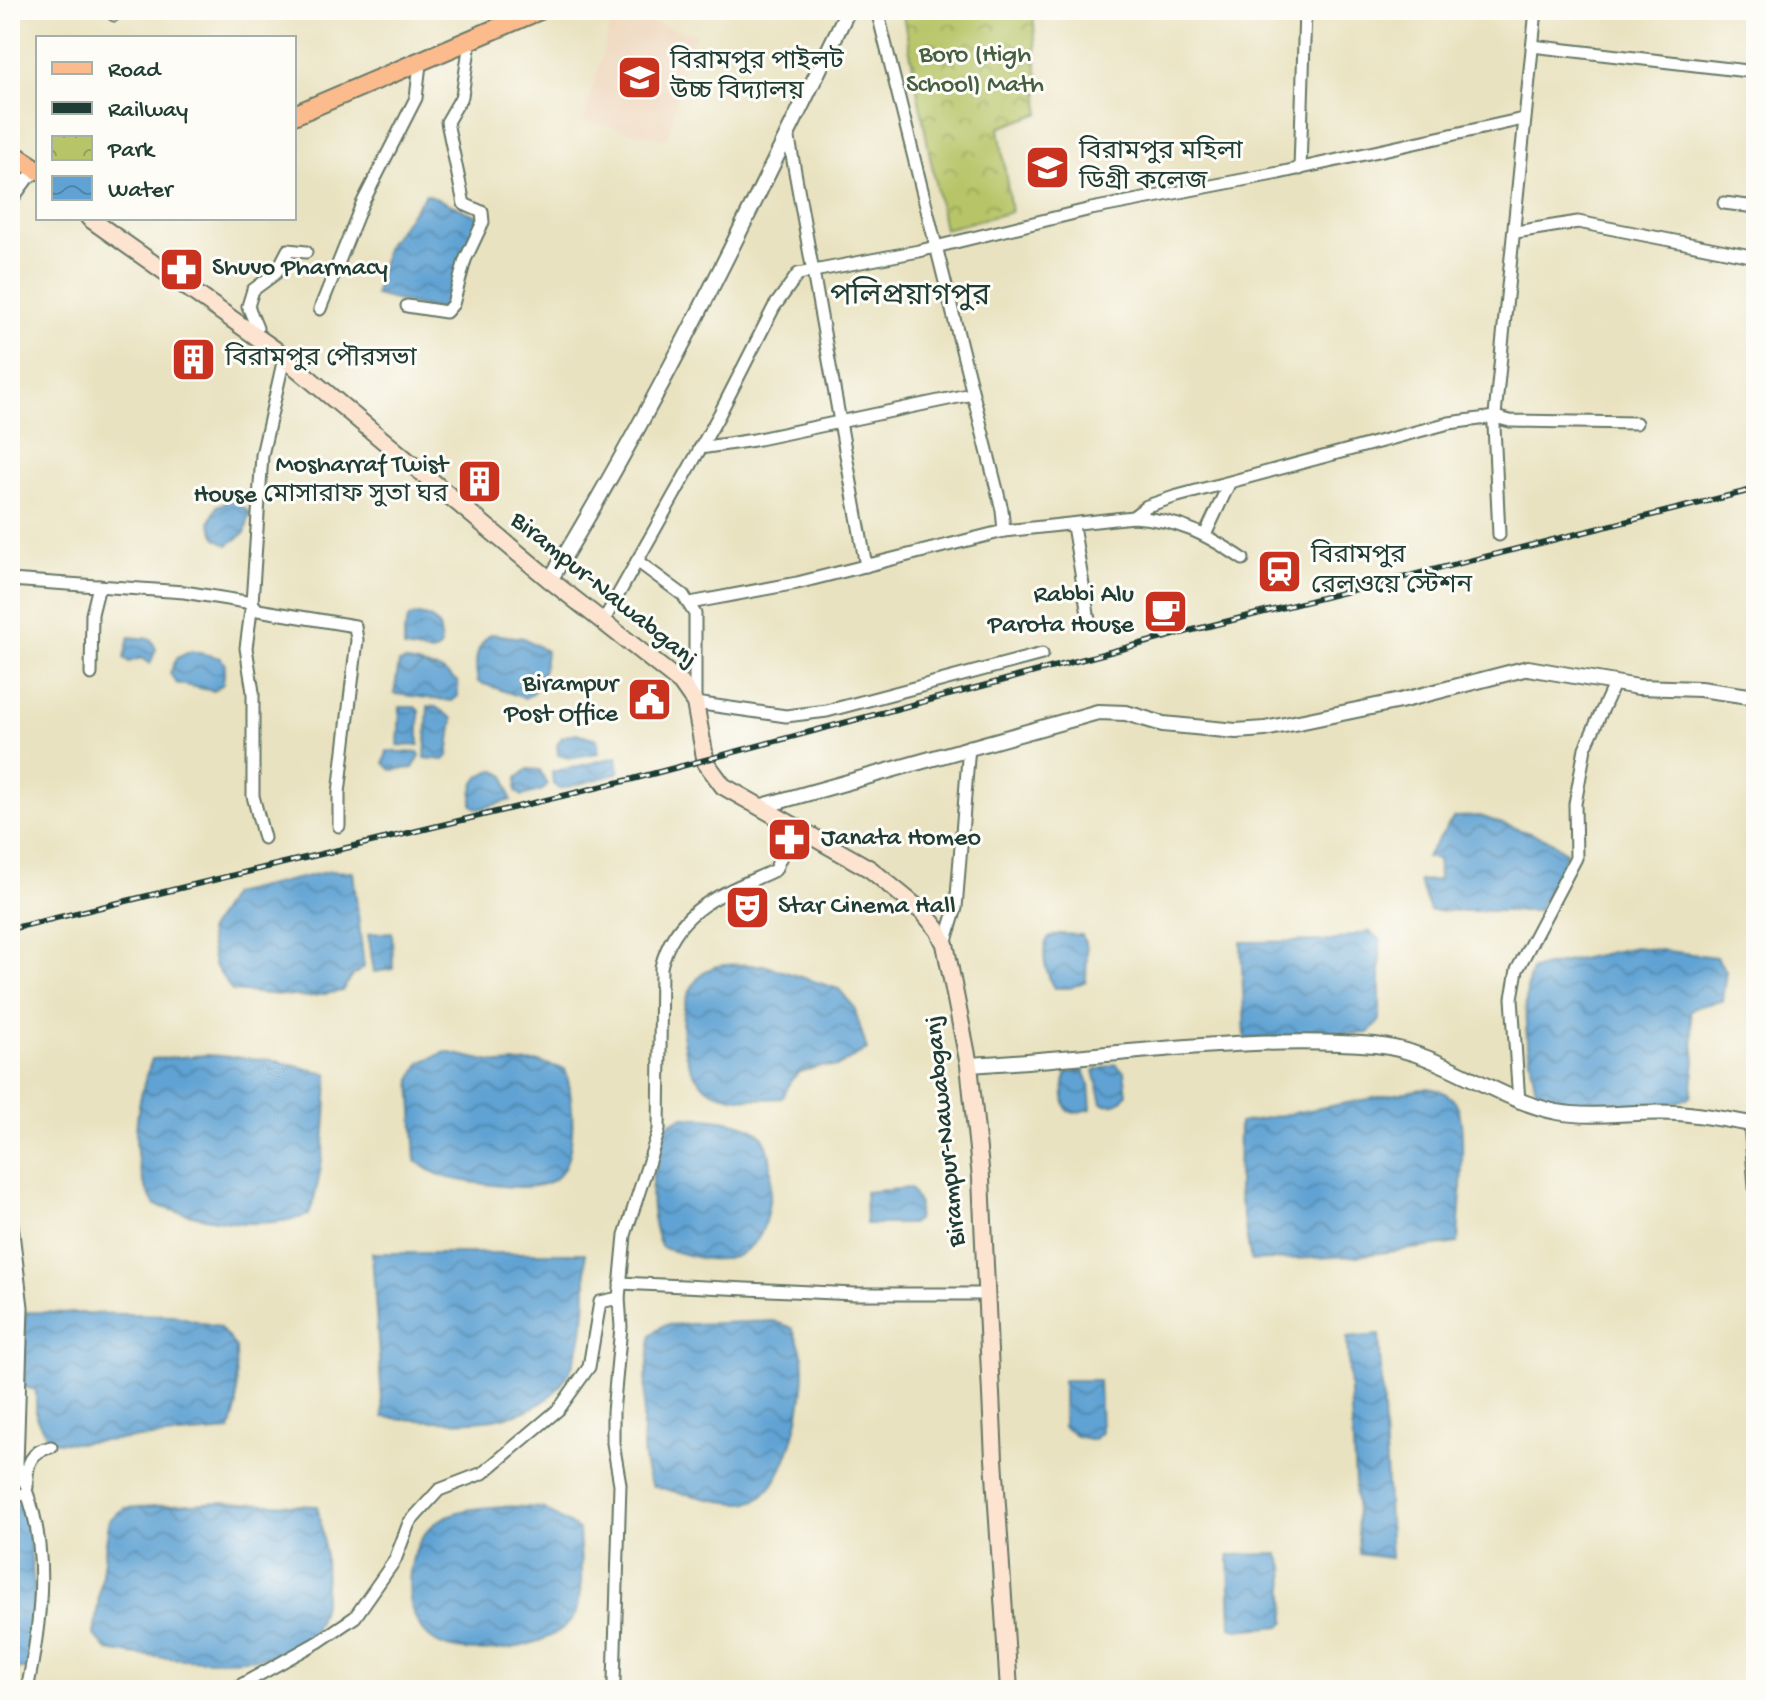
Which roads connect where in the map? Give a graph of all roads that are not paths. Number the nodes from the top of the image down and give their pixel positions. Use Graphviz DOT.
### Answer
graph roads {
  1 [pos="540,10"];
  2 [pos="848,10"];
  3 [pos="877,10"];
  4 [pos="1305,10"];
  5 [pos="1536,10"];
  6 [pos="470,42"];
  7 [pos="1532,46"];
  8 [pos="420,64"];
  9 [pos="1756,72"];
  10 [pos="296,114"];
  11 [pos="1523,119"];
  12 [pos="788,132"];
  13 [pos="10,152"];
  14 [pos="1300,169"];
  15 [pos="36,170"];
  16 [pos="36,172"];
  17 [pos="10,202"];
  18 [pos="1724,203"];
  19 [pos="1756,207"];
  20 [pos="92,220"];
  21 [pos="1516,232"];
  22 [pos="935,248"];
  23 [pos="306,252"];
  24 [pos="1756,257"];
  25 [pos="810,269"];
  26 [pos="407,306"];
  27 [pos="320,309"];
  28 [pos="255,336"];
  29 [pos="284,358"];
  30 [pos="972,394"];
  31 [pos="1495,417"];
  32 [pos="839,421"];
  33 [pos="1636,423"];
  34 [pos="700,448"];
  35 [pos="1229,484"];
  36 [pos="1133,517"];
  37 [pos="1073,526"];
  38 [pos="1004,531"];
  39 [pos="1206,533"];
  40 [pos="1499,535"];
  41 [pos="1243,559"];
  42 [pos="637,561"];
  43 [pos="866,566"];
  44 [pos="10,580"];
  45 [pos="550,580"];
  46 [pos="99,586"];
  47 [pos="252,603"];
  48 [pos="690,603"];
  49 [pos="604,620"];
  50 [pos="1089,620"];
  51 [pos="1042,654"];
  52 [pos="91,674"];
  53 [pos="1615,682"];
  54 [pos="1756,697"];
  55 [pos="695,703"];
  56 [pos="969,746"];
  57 [pos="759,807"];
  58 [pos="339,826"];
  59 [pos="794,827"];
  60 [pos="264,838"];
  61 [pos="945,944"];
  62 [pos="10,1064"];
  63 [pos="969,1065"];
  64 [pos="1519,1102"];
  65 [pos="10,1107"];
  66 [pos="1753,1124"];
  67 [pos="1756,1200"];
  68 [pos="10,1208"];
  69 [pos="620,1283"];
  70 [pos="986,1294"];
  71 [pos="619,1298"];
  72 [pos="51,1447"];
  73 [pos="27,1490"];
  74 [pos="10,1498"];
  75 [pos="614,1682"];
  76 [pos="27,1690"];
  77 [pos="232,1690"];
  78 [pos="1009,1690"];
  1 -- 6 [label="main road"];
  2 -- 12 [label="street"];
  3 -- 22 [label="street"];
  4 -- 14 [label="street"];
  5 -- 7 [label="street"];
  6 -- 8 [label="main road"];
  6 -- 26 [label="street"];
  7 -- 9 [label="street"];
  7 -- 11 [label="street"];
  8 -- 10 [label="main road"];
  8 -- 27 [label="street"];
  11 -- 14 [label="street"];
  11 -- 21 [label="street"];
  12 -- 25 [label="street"];
  12 -- 45 [label="street"];
  13 -- 15 [label="main road"];
  14 -- 22 [label="street"];
  16 -- 17 [label="street"];
  18 -- 19 [label="street"];
  20 -- 28 [label="main road, Birampur-Nawabganj"];
  21 -- 24 [label="street"];
  21 -- 31 [label="street"];
  22 -- 25 [label="street"];
  22 -- 30 [label="street"];
  23 -- 28 [label="street"];
  25 -- 32 [label="street"];
  25 -- 34 [label="street"];
  28 -- 29 [label="main road, Birampur-Nawabganj"];
  29 -- 45 [label="main road, Birampur-Nawabganj"];
  29 -- 47 [label="street"];
  30 -- 32 [label="street"];
  30 -- 38 [label="street"];
  31 -- 33 [label="street"];
  31 -- 35 [label="street"];
  31 -- 40 [label="street"];
  32 -- 34 [label="street"];
  32 -- 43 [label="street"];
  34 -- 42 [label="street"];
  35 -- 36 [label="street"];
  35 -- 39 [label="street"];
  36 -- 37 [label="street"];
  36 -- 39 [label="street"];
  37 -- 38 [label="street"];
  37 -- 50 [label="street"];
  38 -- 43 [label="street"];
  39 -- 41 [label="street"];
  42 -- 48 [label="street"];
  42 -- 49 [label="street"];
  43 -- 48 [label="street"];
  44 -- 46 [label="street"];
  45 -- 49 [label="main road, Birampur-Nawabganj"];
  46 -- 47 [label="street"];
  46 -- 52 [label="street"];
  47 -- 58 [label="street"];
  47 -- 60 [label="street"];
  48 -- 55 [label="street"];
  49 -- 55 [label="main road, Birampur-Nawabganj"];
  51 -- 55 [label="street"];
  53 -- 54 [label="street"];
  53 -- 56 [label="street"];
  53 -- 64 [label="street"];
  55 -- 57 [label="main road, Birampur-Nawabganj"];
  56 -- 57 [label="street"];
  56 -- 61 [label="street"];
  57 -- 59 [label="main road, Birampur-Nawabganj"];
  59 -- 61 [label="main road, Birampur-Nawabganj"];
  59 -- 69 [label="street"];
  61 -- 63 [label="main road, Birampur-Nawabganj"];
  62 -- 65 [label="street"];
  63 -- 64 [label="street"];
  63 -- 70 [label="main road, Birampur-Nawabganj"];
  64 -- 66 [label="street"];
  66 -- 67 [label="street"];
  68 -- 73 [label="street"];
  69 -- 70 [label="street"];
  69 -- 71 [label="street"];
  70 -- 78 [label="main road, Birampur-Nawabganj"];
  71 -- 75 [label="street"];
  71 -- 77 [label="street"];
  72 -- 73 [label="street"];
  73 -- 74 [label="street"];
  73 -- 76 [label="street"];
}
